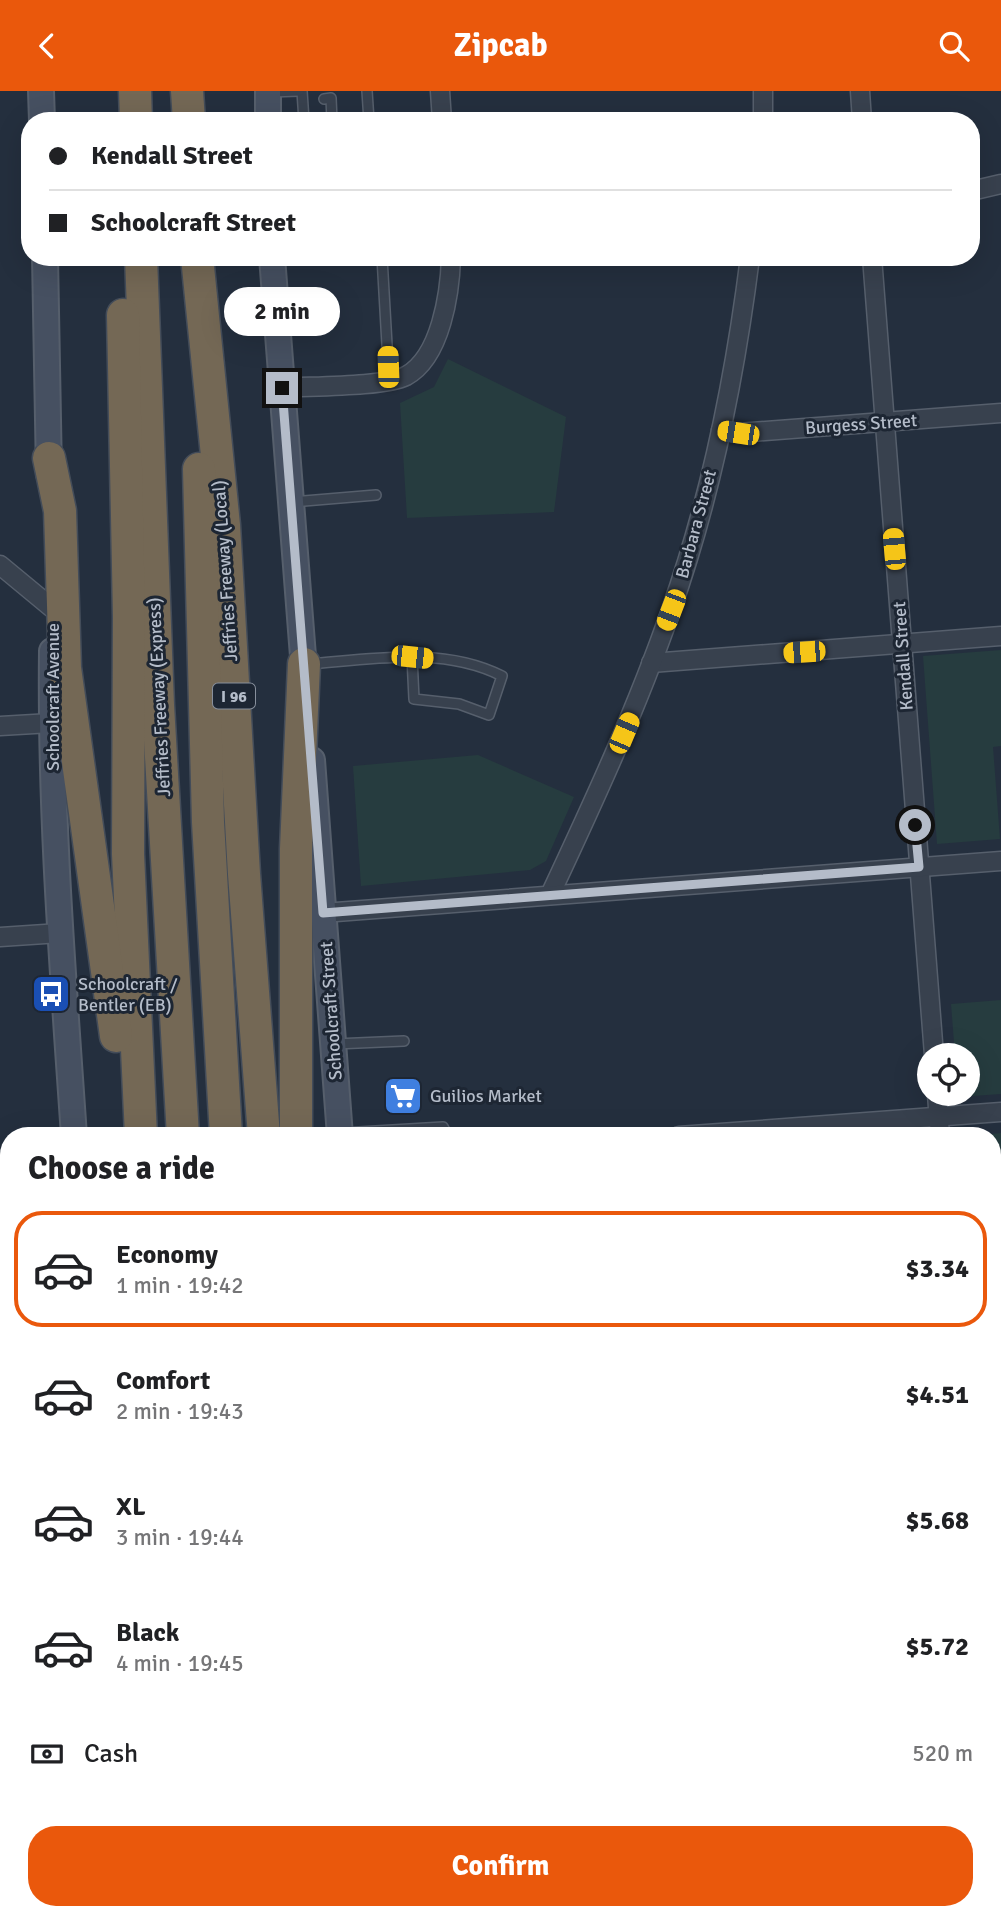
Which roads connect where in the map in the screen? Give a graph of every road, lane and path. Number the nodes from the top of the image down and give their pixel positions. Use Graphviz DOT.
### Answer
graph roads {
  1 [pos="125,91"];
  2 [pos="135,91"];
  3 [pos="187,91"];
  4 [pos="267,91"];
  5 [pos="367,91"];
  6 [pos="440,91"];
  7 [pos="763,91"];
  8 [pos="860,91"];
  9 [pos="303,96"];
  10 [pos="124,112"];
  11 [pos="136,112"];
  12 [pos="188,112"];
  13 [pos="268,112"];
  14 [pos="368,112"];
  15 [pos="441,112"];
  16 [pos="763,112"];
  17 [pos="861,112"];
  18 [pos="1001,184"];
  19 [pos="980,189"];
  20 [pos="45,266"];
  21 [pos="122,266"];
  22 [pos="141,266"];
  23 [pos="196,266"];
  24 [pos="197,266"];
  25 [pos="273,266"];
  26 [pos="382,266"];
  27 [pos="450,266"];
  28 [pos="749,266"];
  29 [pos="873,266"];
  30 [pos="388,380"];
  31 [pos="282,388"];
  32 [pos="1001,413"];
  33 [pos="884,422"];
  34 [pos="721,430"];
  35 [pos="49,458"];
  36 [pos="376,495"];
  37 [pos="290,502"];
  38 [pos="0,565"];
  39 [pos="52,608"];
  40 [pos="1001,636"];
  41 [pos="902,644"];
  42 [pos="412,657"];
  43 [pos="651,663"];
  44 [pos="304,664"];
  45 [pos="51,723"];
  46 [pos="0,726"];
  47 [pos="1001,861"];
  48 [pos="919,867"];
  49 [pos="550,895"];
  50 [pos="323,913"];
  51 [pos="60,933"];
  52 [pos="0,937"];
  53 [pos="404,1041"];
  54 [pos="933,1043"];
  55 [pos="333,1044"];
  56 [pos="938,1106"];
  57 [pos="1001,1112"];
  58 [pos="938,1117"];
  59 [pos="73,1127"];
  60 [pos="126,1127"];
  61 [pos="142,1127"];
  62 [pos="182,1127"];
  63 [pos="225,1127"];
  64 [pos="263,1127"];
  65 [pos="296,1127"];
  66 [pos="339,1127"];
  67 [pos="802,1127"];
  68 [pos="939,1127"];
  1 -- 10 [label="highway"];
  2 -- 11 [label="highway"];
  3 -- 12 [label="highway"];
  4 -- 9 [label="lane"];
  4 -- 13 [label="main road"];
  5 -- 14 [label="lane"];
  6 -- 15 [label="street"];
  7 -- 16 [label="street"];
  8 -- 17 [label="street"];
  18 -- 19 [label="street"];
  20 -- 35 [label="main road, Schoolcraft Avenue"];
  21 -- 61 [label="highway"];
  22 -- 62 [label="highway, Jeffries Freeway (Express)"];
  23 -- 63 [label="highway, I 96"];
  24 -- 64 [label="highway, Jeffries Freeway (Local) / I 96"];
  25 -- 31 [label="main road, Schoolcraft Street"];
  26 -- 30 [label="lane"];
  27 -- 30 [label="street"];
  28 -- 34 [label="street, Barbara Street"];
  29 -- 33 [label="street, Kendall Street"];
  30 -- 31 [label="street"];
  31 -- 37 [label="main road, Schoolcraft Street"];
  32 -- 33 [label="street, Burgess Street"];
  33 -- 34 [label="street, Burgess Street"];
  33 -- 41 [label="street, Kendall Street"];
  34 -- 43 [label="street, Barbara Street"];
  35 -- 39 [label="main road, Schoolcraft Avenue"];
  35 -- 60 [label="highway"];
  36 -- 37 [label="lane"];
  37 -- 44 [label="main road, Schoolcraft Street"];
  38 -- 39 [label="street"];
  39 -- 45 [label="main road, Schoolcraft Avenue"];
  40 -- 41 [label="street"];
  41 -- 43 [label="street"];
  41 -- 48 [label="street, Kendall Street"];
  42 -- 42 [label="lane"];
  42 -- 44 [label="lane"];
  43 -- 49 [label="street, Barbara Street"];
  44 -- 50 [label="main road, Schoolcraft Street"];
  44 -- 65 [label="highway"];
  45 -- 46 [label="street"];
  45 -- 51 [label="main road, Schoolcraft Avenue"];
  47 -- 48 [label="street"];
  48 -- 49 [label="street"];
  48 -- 54 [label="street, Kendall Street"];
  49 -- 50 [label="street"];
  50 -- 55 [label="main road, Schoolcraft Street"];
  51 -- 52 [label="street"];
  51 -- 59 [label="main road, Schoolcraft Avenue"];
  53 -- 55 [label="lane"];
  55 -- 66 [label="main road, Schoolcraft Street"];
  56 -- 58 [label="street"];
  57 -- 58 [label="street"];
  58 -- 67 [label="street"];
  58 -- 68 [label="street"];
}
